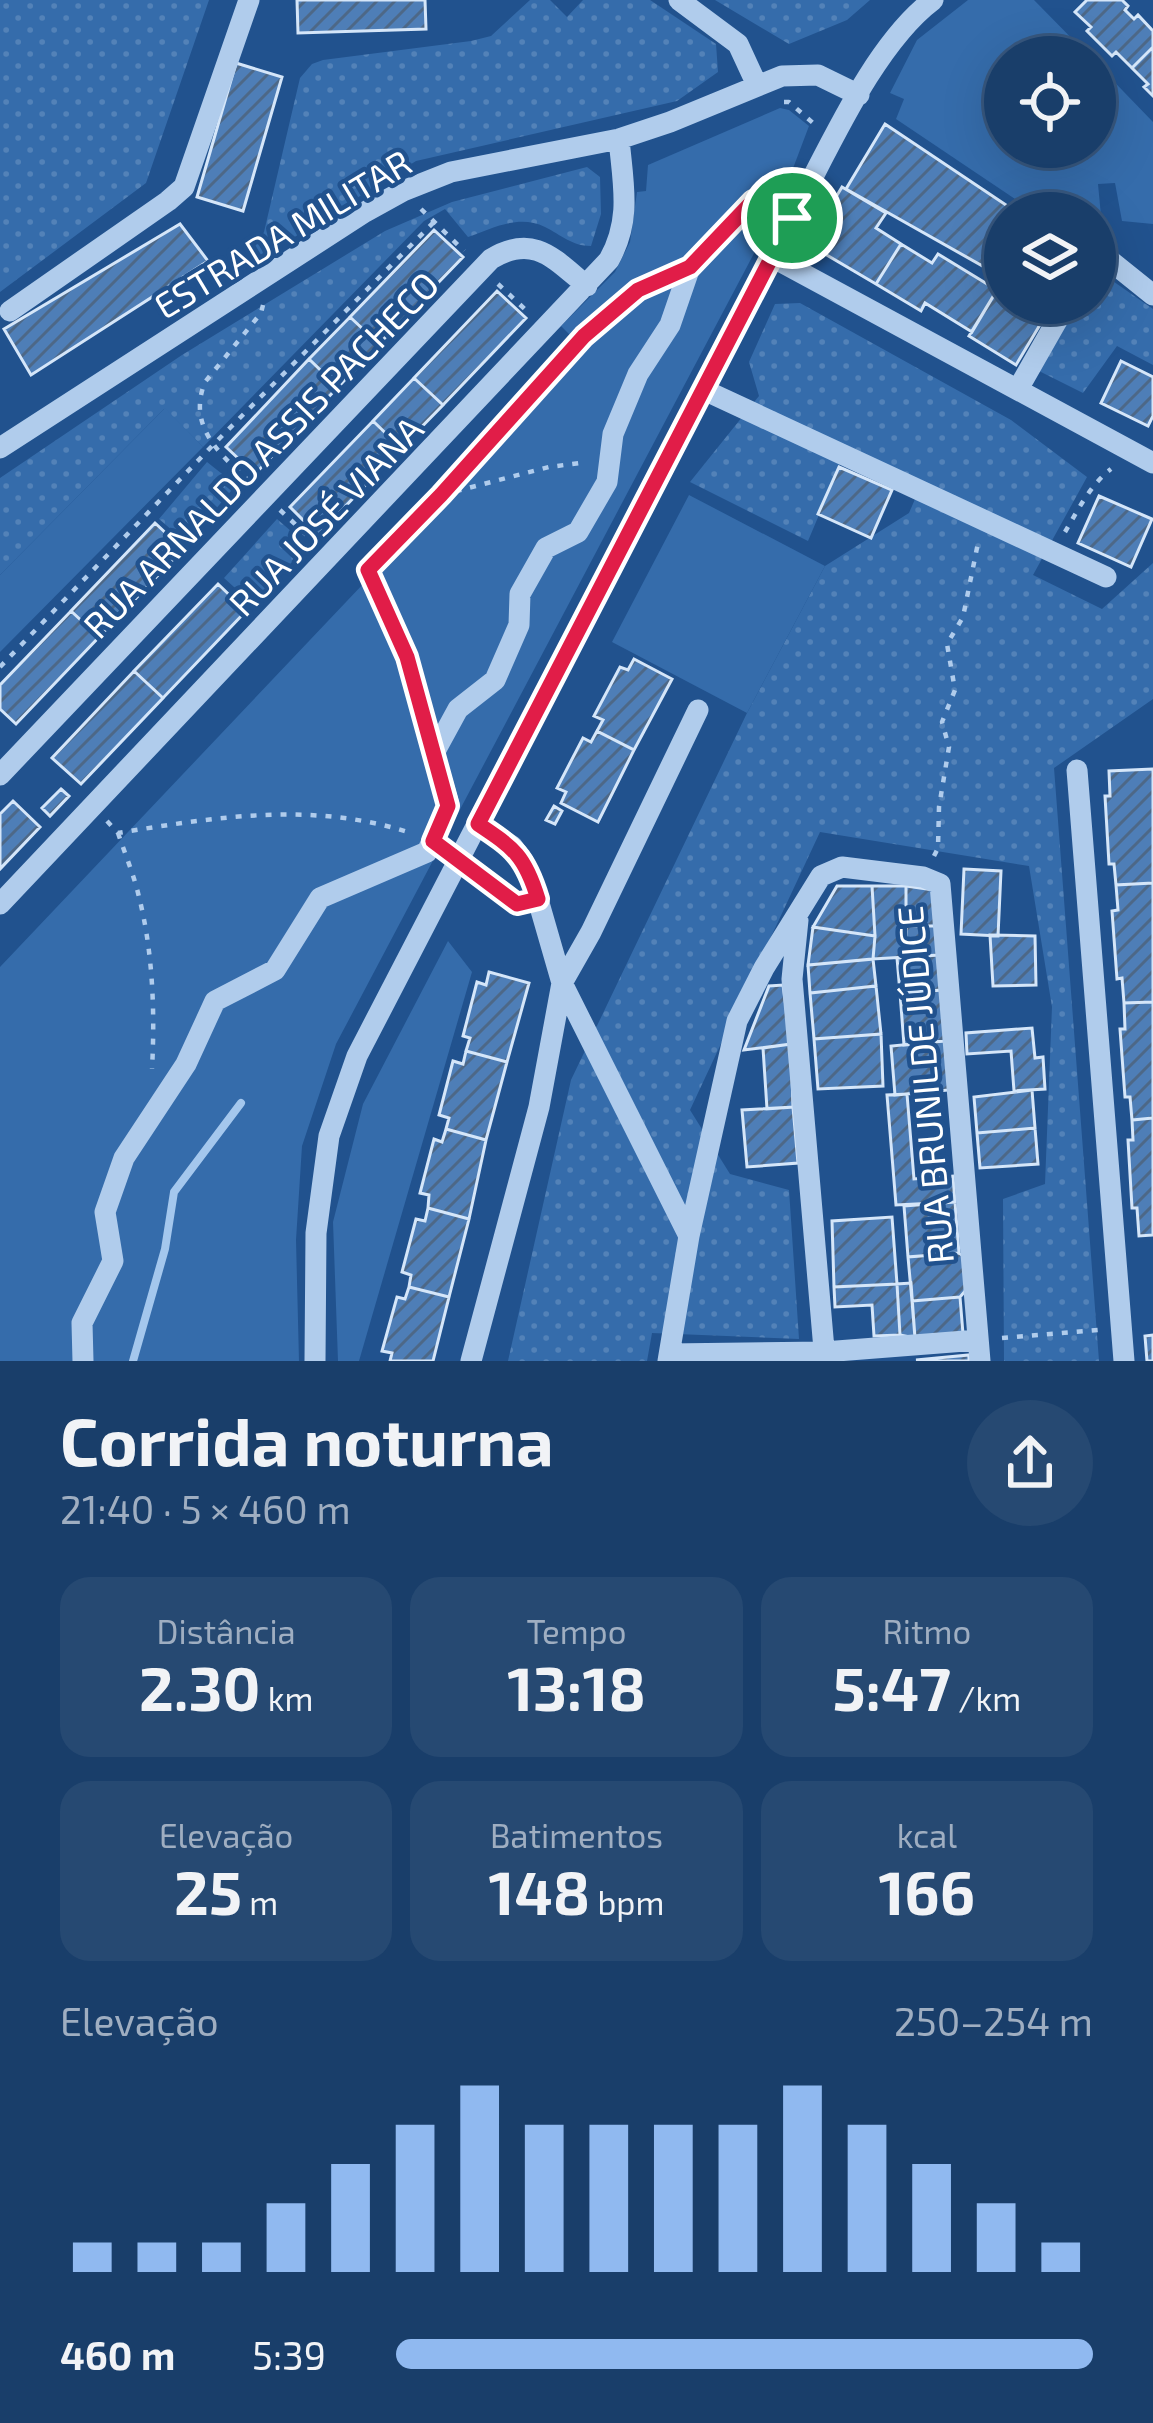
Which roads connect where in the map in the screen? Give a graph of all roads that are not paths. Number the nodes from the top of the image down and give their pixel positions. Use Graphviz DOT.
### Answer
graph roads {
  1 [pos="249,0"];
  2 [pos="679,0"];
  3 [pos="932,0"];
  4 [pos="763,93"];
  5 [pos="859,95"];
  6 [pos="619,139"];
  7 [pos="792,218"];
  8 [pos="772,256"];
  9 [pos="1116,265"];
  10 [pos="690,267"];
  11 [pos="587,286"];
  12 [pos="1153,295"];
  13 [pos="10,311"];
  14 [pos="1055,324"];
  15 [pos="566,357"];
  16 [pos="1018,389"];
  17 [pos="704,390"];
  18 [pos="0,448"];
  19 [pos="1148,460"];
  20 [pos="1106,577"];
  21 [pos="698,710"];
  22 [pos="1077,770"];
  23 [pos="0,775"];
  24 [pos="478,824"];
  25 [pos="0,904"];
  26 [pos="799,913"];
  27 [pos="562,983"];
  28 [pos="689,1236"];
  29 [pos="979,1351"];
  30 [pos="825,1356"];
  31 [pos="669,1358"];
  32 [pos="83,1361"];
  33 [pos="315,1361"];
  34 [pos="471,1361"];
  35 [pos="1124,1361"];
  1 -- 13 [label="street"];
  2 -- 4 [label="street"];
  3 -- 5 [label="street"];
  4 -- 5 [label="street, ESTRADA MILITAR"];
  4 -- 6 [label="street, ESTRADA MILITAR"];
  5 -- 7 [label="street"];
  6 -- 11 [label="street, RUA JOSÉ VIANA"];
  6 -- 18 [label="street, ESTRADA MILITAR"];
  7 -- 8 [label="street"];
  7 -- 10 [label="street"];
  8 -- 16 [label="street"];
  8 -- 17 [label="street"];
  9 -- 12 [label="street"];
  10 -- 15 [label="street"];
  10 -- 32 [label="street"];
  11 -- 23 [label="street, RUA ARNALDO ASSIS PACHECO"];
  11 -- 25 [label="street, RUA JOSÉ VIANA"];
  14 -- 16 [label="street"];
  16 -- 19 [label="street"];
  17 -- 20 [label="street"];
  17 -- 24 [label="street"];
  21 -- 27 [label="street"];
  22 -- 35 [label="street"];
  24 -- 27 [label="street"];
  24 -- 33 [label="street"];
  26 -- 28 [label="street, RUA BRUNILDE JÚDICE"];
  26 -- 29 [label="street, RUA BRUNILDE JÚDICE"];
  26 -- 30 [label="street"];
  27 -- 28 [label="street"];
  27 -- 34 [label="street"];
  28 -- 31 [label="street, RUA BRUNILDE JÚDICE"];
  29 -- 30 [label="street"];
  30 -- 31 [label="street"];
}
